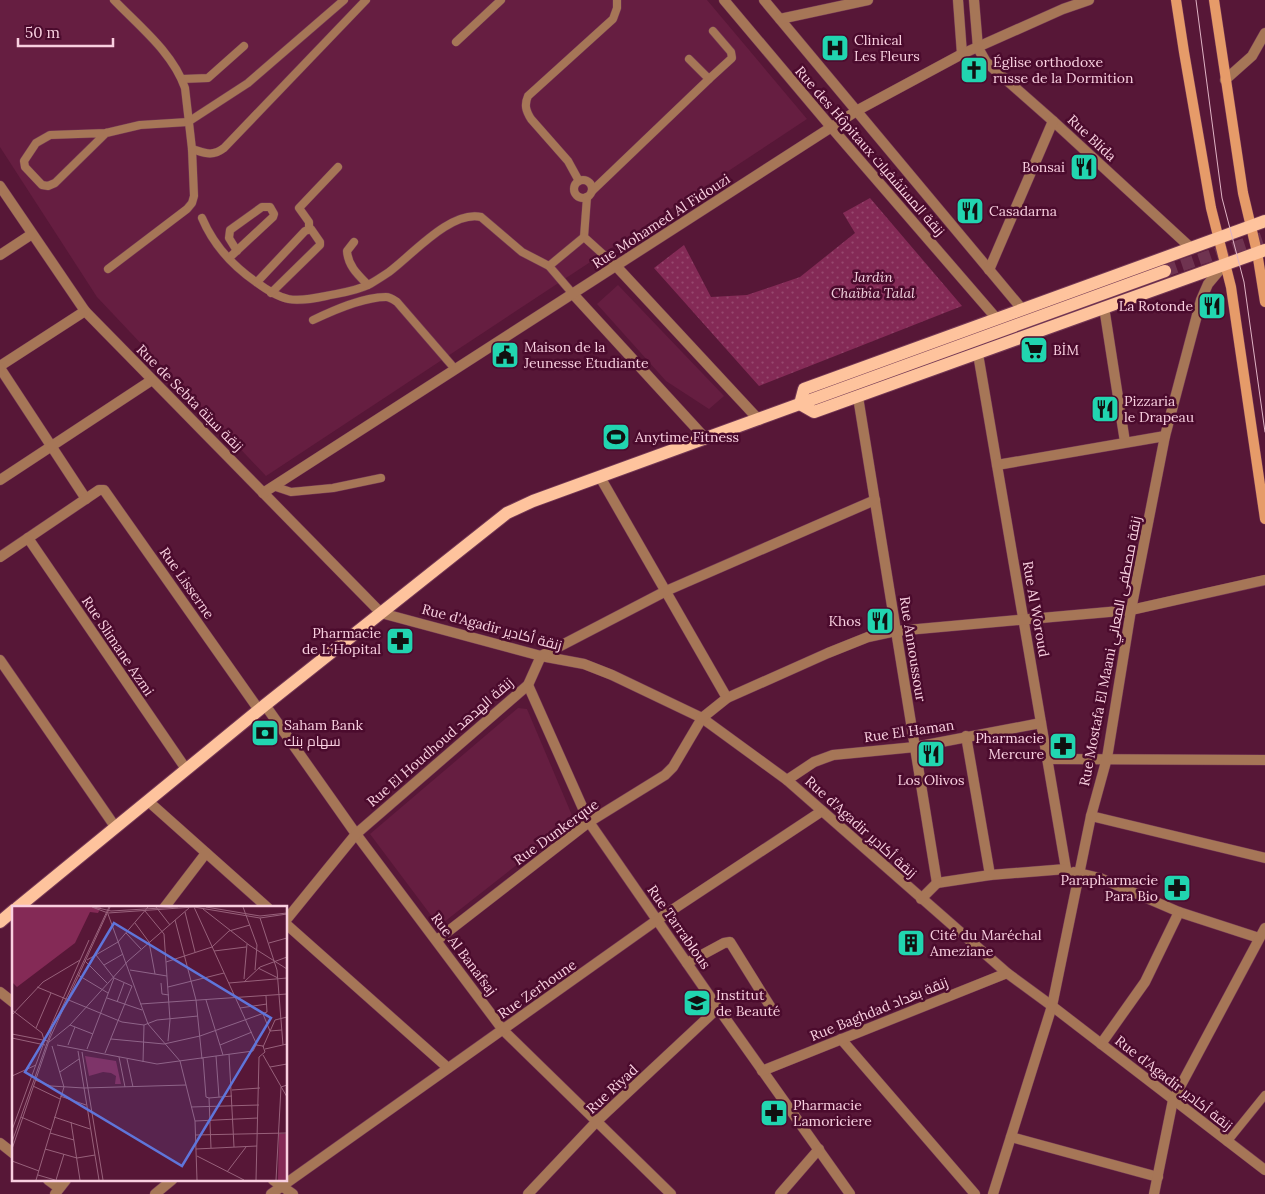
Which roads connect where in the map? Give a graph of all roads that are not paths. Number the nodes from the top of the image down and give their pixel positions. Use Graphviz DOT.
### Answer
graph roads {
  1 [pos="114,0"];
  2 [pos="344,0"];
  3 [pos="366,0"];
  4 [pos="501,0"];
  5 [pos="617,0"];
  6 [pos="724,0"];
  7 [pos="764,0"];
  8 [pos="868,0"];
  9 [pos="958,0"];
  10 [pos="974,0"];
  11 [pos="1089,0"];
  12 [pos="1176,0"];
  13 [pos="1214,0"];
  14 [pos="780,19"];
  15 [pos="713,31"];
  16 [pos="1265,34"];
  17 [pos="456,42"];
  18 [pos="244,46"];
  19 [pos="978,48"];
  20 [pos="962,54"];
  21 [pos="689,59"];
  22 [pos="182,79"];
  23 [pos="709,79"];
  24 [pos="1226,80"];
  25 [pos="858,110"];
  26 [pos="1053,121"];
  27 [pos="188,122"];
  28 [pos="832,128"];
  29 [pos="106,133"];
  30 [pos="192,149"];
  31 [pos="338,167"];
  32 [pos="580,181"];
  33 [pos="0,186"];
  34 [pos="589,194"];
  35 [pos="202,218"];
  36 [pos="1265,221"];
  37 [pos="1251,225"];
  38 [pos="309,229"];
  39 [pos="32,234"];
  40 [pos="584,236"];
  41 [pos="1218,238"];
  42 [pos="354,242"];
  43 [pos="1191,248"];
  44 [pos="237,251"];
  45 [pos="1262,253"];
  46 [pos="0,255"];
  47 [pos="229,258"];
  48 [pos="1225,263"];
  49 [pos="549,266"];
  50 [pos="616,266"];
  51 [pos="108,269"];
  52 [pos="989,270"];
  53 [pos="1165,271"];
  54 [pos="257,282"];
  55 [pos="368,286"];
  56 [pos="271,293"];
  57 [pos="573,294"];
  58 [pos="1265,302"];
  59 [pos="1104,307"];
  60 [pos="1022,309"];
  61 [pos="84,311"];
  62 [pos="997,318"];
  63 [pos="314,320"];
  64 [pos="978,354"];
  65 [pos="0,367"];
  66 [pos="455,369"];
  67 [pos="152,380"];
  68 [pos="858,397"];
  69 [pos="800,404"];
  70 [pos="758,420"];
  71 [pos="1165,436"];
  72 [pos="706,439"];
  73 [pos="1125,442"];
  74 [pos="51,446"];
  75 [pos="997,465"];
  76 [pos="600,477"];
  77 [pos="382,478"];
  78 [pos="0,480"];
  79 [pos="273,486"];
  80 [pos="263,492"];
  81 [pos="86,499"];
  82 [pos="875,500"];
  83 [pos="1265,520"];
  84 [pos="28,538"];
  85 [pos="0,557"];
  86 [pos="1265,580"];
  87 [pos="666,591"];
  88 [pos="1131,610"];
  89 [pos="382,612"];
  90 [pos="1024,620"];
  91 [pos="896,631"];
  92 [pos="541,656"];
  93 [pos="0,660"];
  94 [pos="528,685"];
  95 [pos="728,698"];
  96 [pos="262,707"];
  97 [pos="702,718"];
  98 [pos="1041,723"];
  99 [pos="966,736"];
  100 [pos="914,747"];
  101 [pos="1107,758"];
  102 [pos="1047,759"];
  103 [pos="1265,760"];
  104 [pos="186,770"];
  105 [pos="787,780"];
  106 [pos="148,801"];
  107 [pos="822,811"];
  108 [pos="1092,816"];
  109 [pos="589,822"];
  110 [pos="116,828"];
  111 [pos="356,834"];
  112 [pos="206,853"];
  113 [pos="1265,858"];
  114 [pos="1066,869"];
  115 [pos="990,875"];
  116 [pos="1079,875"];
  117 [pos="937,883"];
  118 [pos="921,899"];
  119 [pos="19,906"];
  120 [pos="166,906"];
  121 [pos="266,906"];
  122 [pos="12,912"];
  123 [pos="1179,912"];
  124 [pos="288,918"];
  125 [pos="657,920"];
  126 [pos="0,922"];
  127 [pos="288,926"];
  128 [pos="1265,928"];
  129 [pos="1259,938"];
  130 [pos="437,940"];
  131 [pos="687,963"];
  132 [pos="1007,974"];
  133 [pos="0,992"];
  134 [pos="12,1001"];
  135 [pos="1052,1006"];
  136 [pos="718,1008"];
  137 [pos="773,1011"];
  138 [pos="503,1030"];
  139 [pos="841,1039"];
  140 [pos="1101,1044"];
  141 [pos="448,1068"];
  142 [pos="762,1071"];
  143 [pos="1265,1095"];
  144 [pos="1172,1100"];
  145 [pos="596,1122"];
  146 [pos="1011,1137"];
  147 [pos="1227,1142"];
  148 [pos="0,1143"];
  149 [pos="819,1149"];
  150 [pos="12,1152"];
  151 [pos="1265,1170"];
  152 [pos="288,1176"];
  153 [pos="1158,1177"];
  154 [pos="170,1182"];
  155 [pos="278,1183"];
  156 [pos="155,1194"];
  157 [pos="271,1194"];
  158 [pos="293,1194"];
  159 [pos="528,1194"];
  160 [pos="671,1194"];
  161 [pos="780,1194"];
  162 [pos="850,1194"];
  163 [pos="975,1194"];
  164 [pos="993,1194"];
  165 [pos="1154,1194"];
  1 -- 22 [label="lane"];
  2 -- 27 [label="lane"];
  3 -- 30 [label="lane"];
  4 -- 17 [label="lane"];
  5 -- 32 [label="lane"];
  6 -- 28 [label="street, Rue des Hôpitaux زنقة المستشفيات"];
  7 -- 14 [label="street, Rue des Hôpitaux زنقة المستشفيات"];
  8 -- 14 [label="street"];
  9 -- 20 [label="street"];
  10 -- 19 [label="street"];
  11 -- 19 [label="street, Rue Mohamed Al Fidouzi"];
  12 -- 41 [label="main road"];
  13 -- 24 [label="main road"];
  14 -- 25 [label="street, Rue des Hôpitaux زنقة المستشفيات"];
  15 -- 23 [label="lane"];
  16 -- 24 [label="street"];
  18 -- 22 [label="lane"];
  19 -- 20 [label="street, Rue Mohamed Al Fidouzi"];
  19 -- 26 [label="street, Rue Blida"];
  20 -- 25 [label="street, Rue Mohamed Al Fidouzi"];
  21 -- 23 [label="lane"];
  22 -- 27 [label="lane"];
  23 -- 34 [label="lane"];
  24 -- 37 [label="main road"];
  25 -- 28 [label="street, Rue Mohamed Al Fidouzi"];
  25 -- 52 [label="street, Rue des Hôpitaux زنقة المستشفيات"];
  26 -- 43 [label="street, Rue Blida"];
  26 -- 52 [label="street"];
  27 -- 29 [label="lane"];
  27 -- 30 [label="lane"];
  28 -- 50 [label="street, Rue Mohamed Al Fidouzi"];
  28 -- 62 [label="street, Rue des Hôpitaux زنقة المستشفيات"];
  29 -- 29 [label="lane"];
  30 -- 51 [label="lane"];
  31 -- 38 [label="lane"];
  32 -- 34 [label="lane"];
  32 -- 34 [label="lane"];
  33 -- 39 [label="street, Rue de Sebta زنقة سبتة"];
  34 -- 40 [label="lane"];
  35 -- 47 [label="lane"];
  36 -- 37 [label="main road"];
  37 -- 41 [label="main road"];
  37 -- 45 [label="main road"];
  38 -- 54 [label="lane"];
  38 -- 56 [label="lane"];
  39 -- 46 [label="street"];
  39 -- 61 [label="street, Rue de Sebta زنقة سبتة"];
  40 -- 49 [label="lane"];
  40 -- 50 [label="lane"];
  41 -- 43 [label="main road"];
  41 -- 48 [label="main road"];
  42 -- 55 [label="lane"];
  43 -- 60 [label="main road"];
  44 -- 44 [label="lane"];
  44 -- 47 [label="lane"];
  45 -- 48 [label="main road"];
  45 -- 58 [label="main road"];
  47 -- 54 [label="lane"];
  48 -- 59 [label="main road"];
  48 -- 71 [label="street, Rue Mostafa El Maani زنقة مصطفى المعاني"];
  48 -- 83 [label="main road"];
  49 -- 55 [label="lane"];
  49 -- 57 [label="lane"];
  50 -- 57 [label="street, Rue Mohamed Al Fidouzi"];
  50 -- 70 [label="street"];
  52 -- 60 [label="street, Rue des Hôpitaux زنقة المستشفيات"];
  53 -- 69 [label="main road"];
  54 -- 56 [label="lane"];
  55 -- 56 [label="lane"];
  57 -- 66 [label="street, Rue Mohamed Al Fidouzi"];
  57 -- 72 [label="street"];
  59 -- 64 [label="main road"];
  59 -- 73 [label="street"];
  60 -- 62 [label="main road"];
  61 -- 65 [label="street"];
  61 -- 67 [label="street, Rue de Sebta زنقة سبتة"];
  62 -- 69 [label="main road"];
  63 -- 66 [label="lane"];
  64 -- 68 [label="main road"];
  64 -- 75 [label="street, Rue Al Woroud"];
  65 -- 74 [label="street"];
  66 -- 79 [label="street, Rue Mohamed Al Fidouzi"];
  67 -- 74 [label="street"];
  67 -- 80 [label="street, Rue de Sebta زنقة سبتة"];
  68 -- 69 [label="main road"];
  68 -- 82 [label="street, Rue Annoussour"];
  69 -- 70 [label="main road"];
  70 -- 72 [label="main road"];
  71 -- 73 [label="street"];
  71 -- 88 [label="street, Rue Mostafa El Maani زنقة مصطفى المعاني"];
  72 -- 76 [label="main road"];
  73 -- 75 [label="street"];
  74 -- 78 [label="street"];
  74 -- 81 [label="street"];
  75 -- 90 [label="street, Rue Al Woroud"];
  76 -- 87 [label="street"];
  76 -- 89 [label="main road"];
  77 -- 79 [label="lane"];
  79 -- 80 [label="street, Rue Mohamed Al Fidouzi"];
  80 -- 89 [label="street, Rue de Sebta زنقة سبتة"];
  81 -- 84 [label="street"];
  81 -- 96 [label="street, Rue Lisserne"];
  82 -- 87 [label="street"];
  82 -- 91 [label="street, Rue Annoussour"];
  84 -- 85 [label="street"];
  84 -- 104 [label="street, Rue Slimane Azmi"];
  86 -- 88 [label="street"];
  87 -- 92 [label="street"];
  87 -- 95 [label="street"];
  88 -- 90 [label="street"];
  88 -- 101 [label="street, Rue Mostafa El Maani زنقة مصطفى المعاني"];
  89 -- 92 [label="street, Rue d'Agadir زنقة أكادير"];
  89 -- 96 [label="main road"];
  90 -- 91 [label="street"];
  90 -- 98 [label="street, Rue Al Woroud"];
  91 -- 95 [label="street"];
  91 -- 100 [label="street, Rue Annoussour"];
  92 -- 94 [label="street, Rue El Houdhoud زنقة الهدهد"];
  92 -- 97 [label="street, Rue d'Agadir زنقة أكادير"];
  93 -- 110 [label="street"];
  94 -- 109 [label="street, Rue Tarrablous"];
  94 -- 111 [label="street, Rue El Houdhoud زنقة الهدهد"];
  95 -- 97 [label="street"];
  96 -- 104 [label="main road"];
  96 -- 111 [label="street, Rue Al Banafsaj"];
  97 -- 105 [label="street, Rue d'Agadir زنقة أكادير"];
  97 -- 109 [label="street, Rue Dunkerque"];
  98 -- 99 [label="street, Rue El Haman"];
  98 -- 102 [label="street, Rue Al Woroud"];
  99 -- 100 [label="street, Rue El Haman"];
  99 -- 115 [label="street"];
  100 -- 105 [label="street, Rue El Haman"];
  100 -- 117 [label="street, Rue Annoussour"];
  101 -- 102 [label="street"];
  101 -- 103 [label="street"];
  101 -- 108 [label="street, Rue Mostafa El Maani زنقة مصطفى المعاني"];
  102 -- 114 [label="street, Rue Al Woroud"];
  104 -- 106 [label="main road"];
  105 -- 107 [label="street, Rue d'Agadir زنقة أكادير"];
  106 -- 110 [label="main road"];
  106 -- 112 [label="street"];
  107 -- 118 [label="street, Rue d'Agadir زنقة أكادير"];
  107 -- 125 [label="street, Rue Zerhoune"];
  108 -- 113 [label="street"];
  108 -- 116 [label="street, Rue Mostafa El Maani زنقة مصطفى المعاني"];
  109 -- 125 [label="street, Rue Tarrablous"];
  109 -- 130 [label="street, Rue Dunkerque"];
  110 -- 119 [label="main road"];
  111 -- 124 [label="street, Rue El Houdhoud زنقة الهدهد"];
  111 -- 130 [label="street, Rue Al Banafsaj"];
  112 -- 120 [label="street"];
  112 -- 121 [label="street"];
  114 -- 115 [label="street"];
  114 -- 116 [label="street"];
  115 -- 117 [label="street"];
  116 -- 123 [label="street"];
  116 -- 135 [label="street, Rue Mostafa El Maani زنقة مصطفى المعاني"];
  117 -- 118 [label="street"];
  118 -- 132 [label="street, Rue d'Agadir زنقة أكادير"];
  122 -- 126 [label="main road"];
  123 -- 129 [label="street"];
  123 -- 140 [label="street"];
  125 -- 131 [label="street, Rue Tarrablous"];
  125 -- 138 [label="street, Rue Zerhoune"];
  127 -- 141 [label="street"];
  128 -- 129 [label="street"];
  129 -- 144 [label="street"];
  130 -- 138 [label="street, Rue Al Banafsaj"];
  131 -- 136 [label="street, Rue Tarrablous"];
  131 -- 137 [label="street"];
  132 -- 135 [label="street, Rue d'Agadir زنقة أكادير"];
  132 -- 139 [label="street, Rue Baghdad زنقة بغداد"];
  133 -- 134 [label="street"];
  135 -- 140 [label="street, Rue d'Agadir زنقة أكادير"];
  135 -- 146 [label="street, Rue Mostafa El Maani زنقة مصطفى المعاني"];
  136 -- 142 [label="street, Rue Tarrablous"];
  136 -- 145 [label="street, Rue Riyad"];
  138 -- 141 [label="street, Rue Zerhoune"];
  138 -- 145 [label="street, Rue Al Banafsaj"];
  139 -- 142 [label="street, Rue Baghdad زنقة بغداد"];
  139 -- 163 [label="street"];
  140 -- 144 [label="street, Rue d'Agadir زنقة أكادير"];
  141 -- 152 [label="street, Rue Zerhoune"];
  142 -- 149 [label="street, Rue Tarrablous"];
  143 -- 147 [label="lane"];
  144 -- 147 [label="street, Rue d'Agadir زنقة أكادير"];
  144 -- 153 [label="street"];
  145 -- 159 [label="street, Rue Riyad"];
  145 -- 160 [label="street, Rue Al Banafsaj"];
  146 -- 153 [label="street"];
  146 -- 164 [label="street, Rue Mostafa El Maani زنقة مصطفى المعاني"];
  147 -- 151 [label="street, Rue d'Agadir زنقة أكادير"];
  148 -- 150 [label="street"];
  149 -- 161 [label="street"];
  149 -- 162 [label="street, Rue Tarrablous"];
  153 -- 165 [label="street"];
  154 -- 156 [label="street"];
  155 -- 157 [label="street, Rue Zerhoune"];
  155 -- 158 [label="street"];
}
